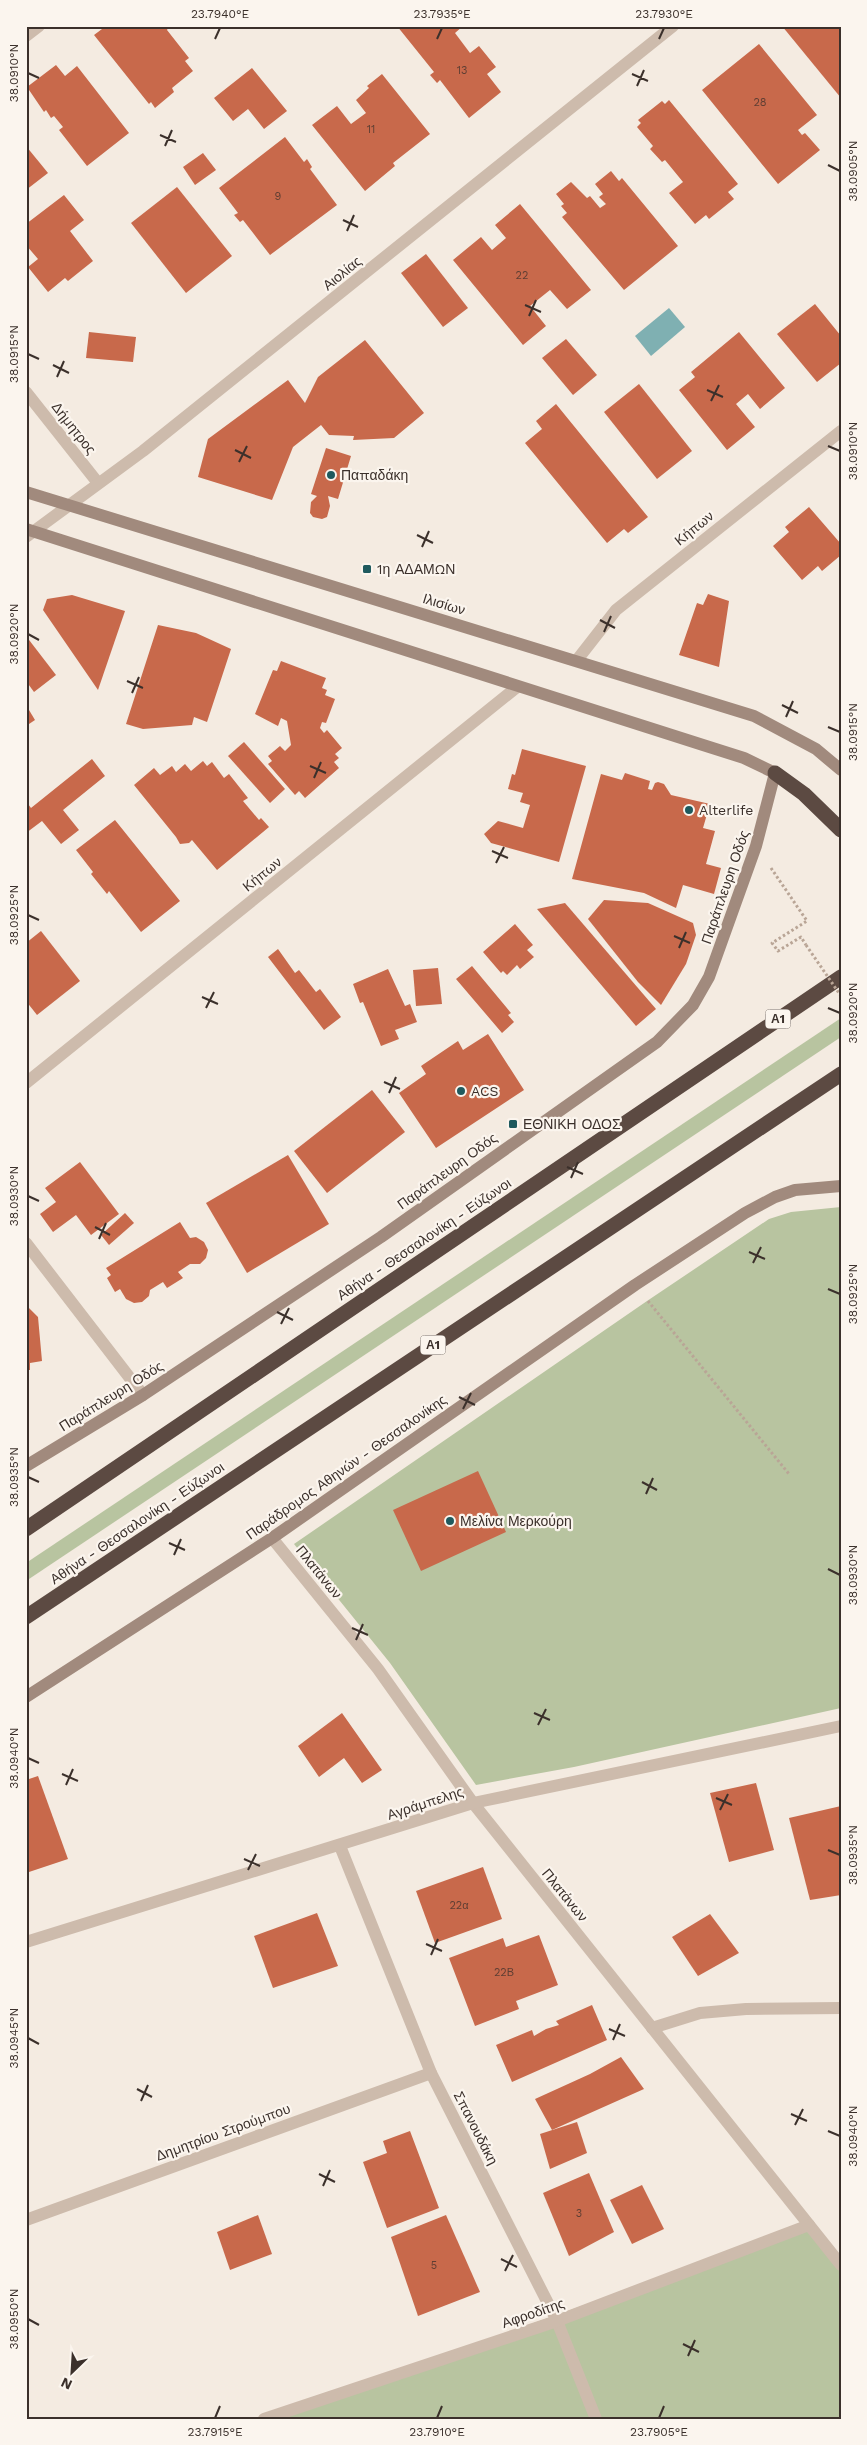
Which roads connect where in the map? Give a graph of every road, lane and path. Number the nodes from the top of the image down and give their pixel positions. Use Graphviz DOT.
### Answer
graph roads {
  1 [pos="39,26"];
  2 [pos="673,26"];
  3 [pos="26,36"];
  4 [pos="26,392"];
  5 [pos="841,431"];
  6 [pos="98,483"];
  7 [pos="26,492"];
  8 [pos="68,505"];
  9 [pos="28,532"];
  10 [pos="578,660"];
  11 [pos="517,687"];
  12 [pos="841,770"];
  13 [pos="775,773"];
  14 [pos="841,830"];
  15 [pos="756,846"];
  16 [pos="841,977"];
  17 [pos="841,996"];
  18 [pos="841,1074"];
  19 [pos="26,1084"];
  20 [pos="841,1186"];
  21 [pos="26,1243"];
  22 [pos="635,1285"];
  23 [pos="143,1395"];
  24 [pos="26,1466"];
  25 [pos="789,1474"];
  26 [pos="26,1528"];
  27 [pos="272,1538"];
  28 [pos="26,1617"];
  29 [pos="26,1697"];
  30 [pos="841,1726"];
  31 [pos="473,1803"];
  32 [pos="340,1846"];
  33 [pos="26,1942"];
  34 [pos="841,2008"];
  35 [pos="652,2028"];
  36 [pos="431,2073"];
  37 [pos="26,2220"];
  38 [pos="809,2225"];
  39 [pos="840,2262"];
  40 [pos="557,2321"];
  41 [pos="288,2415"];
  42 [pos="264,2419"];
  43 [pos="596,2419"];
  1 -- 3 [label="street"];
  2 -- 6 [label="street, Αιολίας"];
  4 -- 6 [label="street, Δήμητρος"];
  5 -- 10 [label="street, Κήπων"];
  6 -- 8 [label="street, Αιολίας"];
  7 -- 8 [label="main road, Ιλισίων"];
  8 -- 9 [label="street, Αιολίας"];
  8 -- 10 [label="main road, Ιλισίων"];
  9 -- 11 [label="main road"];
  10 -- 12 [label="main road, Ιλισίων"];
  11 -- 13 [label="main road"];
  11 -- 19 [label="street, Κήπων"];
  13 -- 14 [label="highway"];
  13 -- 15 [label="main road, Παράπλευρη Οδός"];
  15 -- 17 [label="path, bridge"];
  15 -- 23 [label="main road, Παράπλευρη Οδός"];
  16 -- 26 [label="highway, Αθήνα - Θεσσαλονίκη - Εύζωνοι / Α1"];
  18 -- 28 [label="highway, Αθήνα - Θεσσαλονίκη - Εύζωνοι / Α1"];
  20 -- 22 [label="main road, Παράδρομος Αθηνών - Θεσσαλονίκης"];
  21 -- 23 [label="street"];
  22 -- 25 [label="path"];
  22 -- 27 [label="main road, Παράδρομος Αθηνών - Θεσσαλονίκης"];
  23 -- 24 [label="main road, Παράπλευρη Οδός"];
  27 -- 29 [label="main road, Παράδρομος Αθηνών - Θεσσαλονίκης"];
  27 -- 31 [label="street, Πλατάνων"];
  30 -- 31 [label="street, Αγράμπελης"];
  31 -- 32 [label="street, Αγράμπελης"];
  31 -- 35 [label="street, Πλατάνων"];
  32 -- 33 [label="street, Αγράμπελης"];
  32 -- 36 [label="street, Σπανουδάκη"];
  34 -- 35 [label="street"];
  35 -- 38 [label="street, Πλατάνων"];
  36 -- 37 [label="street, Δημητρίου Στρούμπου"];
  36 -- 40 [label="street, Σπανουδάκη"];
  38 -- 39 [label="street, Πλατάνων"];
  38 -- 40 [label="street, Αφροδίτης"];
  40 -- 41 [label="street, Αφροδίτης"];
  40 -- 43 [label="street, Σπανουδάκη"];
  41 -- 42 [label="street, Αφροδίτης"];
}
